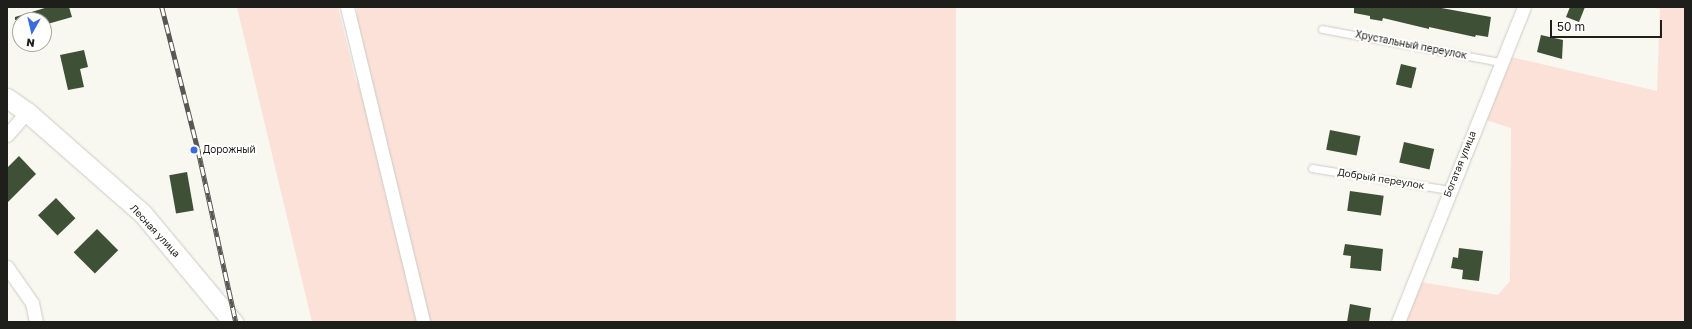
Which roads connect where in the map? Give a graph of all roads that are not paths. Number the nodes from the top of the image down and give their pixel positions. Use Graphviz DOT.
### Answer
graph roads {
  1 [pos="348,7"];
  2 [pos="1524,7"];
  3 [pos="1322,29"];
  4 [pos="1500,62"];
  5 [pos="7,98"];
  6 [pos="27,112"];
  7 [pos="7,135"];
  8 [pos="1312,168"];
  9 [pos="1449,190"];
  10 [pos="7,267"];
  11 [pos="36,322"];
  12 [pos="233,322"];
  13 [pos="423,322"];
  14 [pos="1398,322"];
  1 -- 13 [label="street"];
  2 -- 4 [label="street, Богатая улица"];
  3 -- 4 [label="lane, Хрустальный переулок"];
  4 -- 9 [label="street, Богатая улица"];
  5 -- 6 [label="street, Лесная улица"];
  6 -- 7 [label="street"];
  6 -- 12 [label="street, Лесная улица"];
  8 -- 9 [label="lane, Добрый переулок"];
  9 -- 14 [label="street, Богатая улица"];
  10 -- 11 [label="street"];
}
